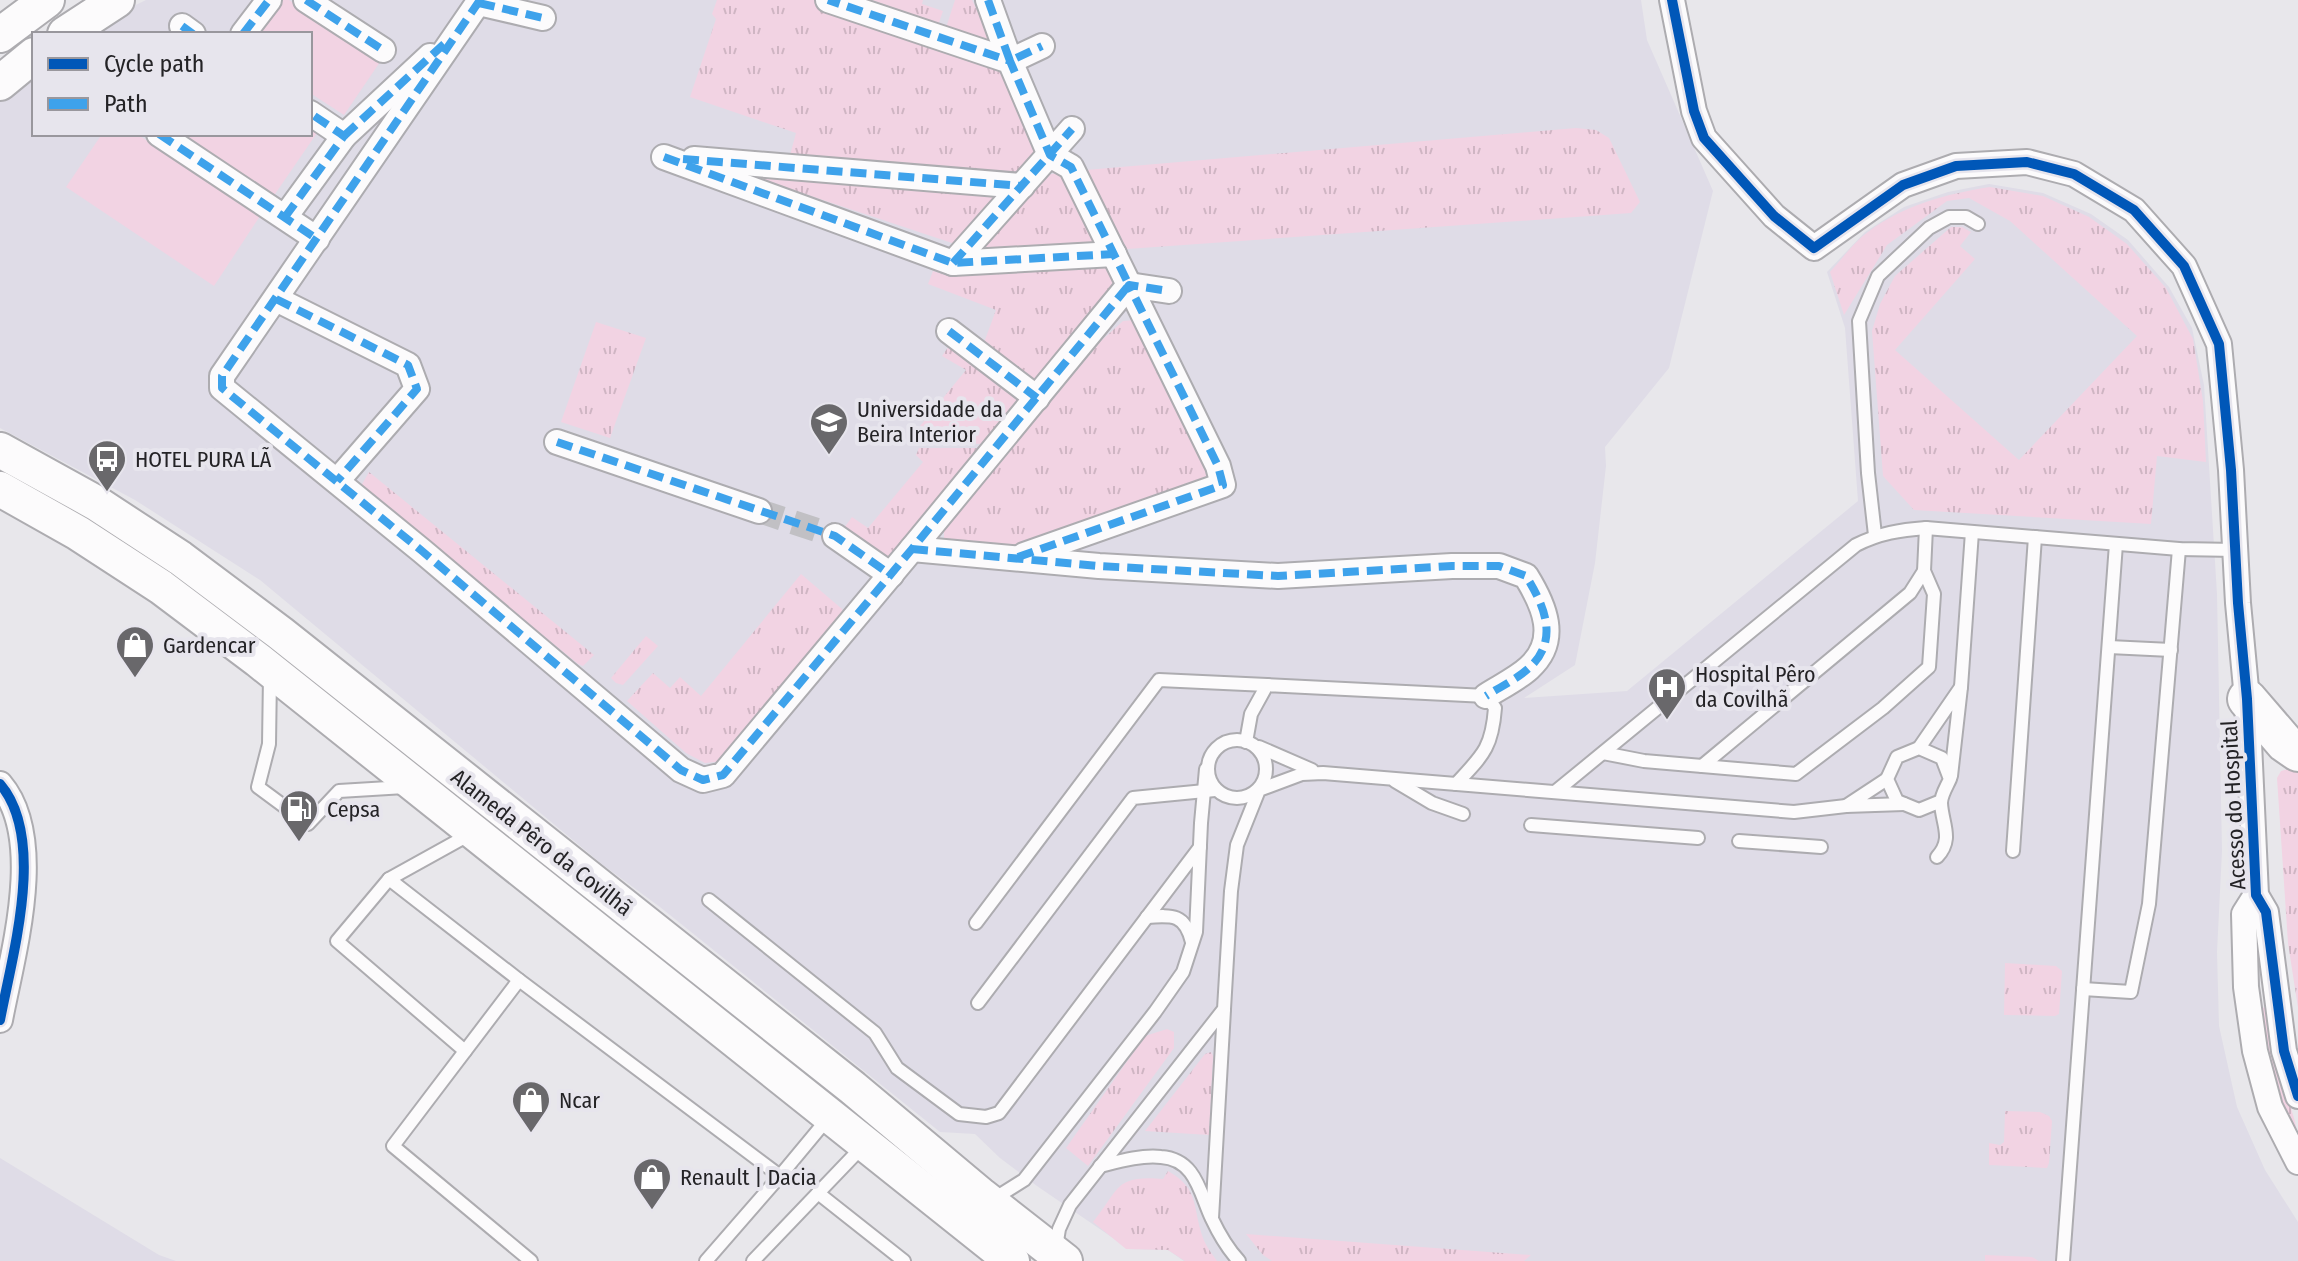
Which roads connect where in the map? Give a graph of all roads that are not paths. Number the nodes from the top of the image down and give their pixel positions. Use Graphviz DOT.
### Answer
graph roads {
  1 [pos="47,0"];
  2 [pos="117,0"];
  3 [pos="269,0"];
  4 [pos="306,0"];
  5 [pos="828,0"];
  6 [pos="988,0"];
  7 [pos="1672,0"];
  8 [pos="480,1"];
  9 [pos="543,18"];
  10 [pos="461,29"];
  11 [pos="68,32"];
  12 [pos="245,32"];
  13 [pos="0,35"];
  14 [pos="1042,46"];
  15 [pos="383,50"];
  16 [pos="32,57"];
  17 [pos="1010,61"];
  18 [pos="0,83"];
  19 [pos="312,114"];
  20 [pos="1072,129"];
  21 [pos="162,136"];
  22 [pos="344,136"];
  23 [pos="1050,155"];
  24 [pos="1022,186"];
  25 [pos="285,217"];
  26 [pos="1978,224"];
  27 [pos="317,239"];
  28 [pos="1114,254"];
  29 [pos="953,263"];
  30 [pos="1129,285"];
  31 [pos="1169,291"];
  32 [pos="276,299"];
  33 [pos="949,331"];
  34 [pos="1037,398"];
  35 [pos="557,442"];
  36 [pos="0,450"];
  37 [pos="337,481"];
  38 [pos="0,489"];
  39 [pos="759,511"];
  40 [pos="1926,528"];
  41 [pos="1972,532"];
  42 [pos="1875,535"];
  43 [pos="835,536"];
  44 [pos="2035,537"];
  45 [pos="2116,544"];
  46 [pos="912,549"];
  47 [pos="2179,549"];
  48 [pos="2236,550"];
  49 [pos="1014,558"];
  50 [pos="1924,571"];
  51 [pos="891,575"];
  52 [pos="2109,647"];
  53 [pos="2171,650"];
  54 [pos="270,669"];
  55 [pos="1267,685"];
  56 [pos="1961,687"];
  57 [pos="1486,696"];
  58 [pos="2247,699"];
  59 [pos="1246,742"];
  60 [pos="1259,747"];
  61 [pos="1919,748"];
  62 [pos="2298,752"];
  63 [pos="1603,753"];
  64 [pos="1702,766"];
  65 [pos="1323,773"];
  66 [pos="1392,779"];
  67 [pos="1887,779"];
  68 [pos="1950,779"];
  69 [pos="0,784"];
  70 [pos="1456,784"];
  71 [pos="415,786"];
  72 [pos="1259,790"];
  73 [pos="1210,791"];
  74 [pos="1555,792"];
  75 [pos="1941,801"];
  76 [pos="1904,804"];
  77 [pos="1846,806"];
  78 [pos="1463,814"];
  79 [pos="10,817"];
  80 [pos="1531,825"];
  81 [pos="474,832"];
  82 [pos="1698,838"];
  83 [pos="1739,841"];
  84 [pos="1200,847"];
  85 [pos="1821,847"];
  86 [pos="2013,851"];
  87 [pos="1937,857"];
  88 [pos="389,879"];
  89 [pos="2256,895"];
  90 [pos="709,900"];
  91 [pos="1147,917"];
  92 [pos="976,923"];
  93 [pos="1192,944"];
  94 [pos="519,980"];
  95 [pos="2083,989"];
  96 [pos="978,1003"];
  97 [pos="1224,1009"];
  98 [pos="0,1020"];
  99 [pos="465,1051"];
  100 [pos="2298,1096"];
  101 [pos="831,1115"];
  102 [pos="866,1143"];
  103 [pos="2298,1162"];
  104 [pos="1100,1166"];
  105 [pos="780,1176"];
  106 [pos="818,1193"];
  107 [pos="982,1196"];
  108 [pos="1212,1218"];
  109 [pos="1060,1258"];
  110 [pos="531,1261"];
  111 [pos="706,1261"];
  112 [pos="753,1261"];
  113 [pos="904,1261"];
  114 [pos="1012,1261"];
  115 [pos="1239,1261"];
  116 [pos="2063,1261"];
  1 -- 13 [label="main road"];
  2 -- 11 [label="main road"];
  3 -- 12 [label="street"];
  4 -- 15 [label="street"];
  5 -- 17 [label="street"];
  6 -- 17 [label="street"];
  7 -- 48 [label="street, Acesso do Hospital"];
  8 -- 9 [label="street"];
  8 -- 10 [label="street"];
  10 -- 22 [label="street"];
  10 -- 27 [label="street"];
  14 -- 17 [label="street"];
  16 -- 18 [label="main road"];
  17 -- 23 [label="street"];
  19 -- 22 [label="street"];
  20 -- 23 [label="street"];
  21 -- 25 [label="street"];
  22 -- 25 [label="street"];
  23 -- 24 [label="street"];
  23 -- 28 [label="street"];
  24 -- 29 [label="street"];
  24 -- 29 [label="street"];
  25 -- 27 [label="street"];
  26 -- 42 [label="lane"];
  27 -- 32 [label="street"];
  28 -- 29 [label="street"];
  28 -- 30 [label="street"];
  30 -- 31 [label="street"];
  30 -- 34 [label="street"];
  30 -- 49 [label="street"];
  32 -- 37 [label="street"];
  32 -- 37 [label="street"];
  33 -- 34 [label="street"];
  34 -- 46 [label="street"];
  35 -- 39 [label="street"];
  36 -- 107 [label="main road, Alameda Pêro da Covilhã"];
  37 -- 51 [label="street"];
  38 -- 54 [label="main road, Alameda Pêro da Covilhã"];
  40 -- 41 [label="lane"];
  40 -- 42 [label="lane"];
  40 -- 50 [label="lane"];
  41 -- 44 [label="lane"];
  41 -- 56 [label="lane"];
  42 -- 63 [label="lane"];
  43 -- 51 [label="street"];
  44 -- 45 [label="lane"];
  44 -- 86 [label="lane"];
  45 -- 47 [label="lane"];
  45 -- 52 [label="lane"];
  46 -- 49 [label="street"];
  46 -- 51 [label="street"];
  47 -- 48 [label="lane"];
  47 -- 53 [label="lane"];
  48 -- 58 [label="street, Acesso do Hospital"];
  49 -- 57 [label="street"];
  50 -- 64 [label="lane"];
  50 -- 64 [label="lane"];
  52 -- 53 [label="lane"];
  52 -- 95 [label="lane"];
  53 -- 95 [label="lane"];
  54 -- 71 [label="main road, Alameda Pêro da Covilhã"];
  54 -- 71 [label="lane"];
  55 -- 57 [label="lane"];
  55 -- 59 [label="lane"];
  55 -- 92 [label="lane"];
  56 -- 61 [label="lane"];
  56 -- 68 [label="lane"];
  57 -- 70 [label="lane"];
  58 -- 62 [label="main road"];
  58 -- 89 [label="street, Acesso do Hospital"];
  59 -- 60 [label="lane"];
  59 -- 73 [label="lane"];
  60 -- 65 [label="lane"];
  60 -- 72 [label="lane"];
  61 -- 67 [label="lane"];
  61 -- 68 [label="lane"];
  63 -- 64 [label="lane"];
  63 -- 74 [label="lane"];
  65 -- 66 [label="lane"];
  65 -- 72 [label="lane"];
  66 -- 70 [label="lane"];
  66 -- 78 [label="lane"];
  67 -- 76 [label="lane"];
  67 -- 77 [label="lane"];
  68 -- 75 [label="lane"];
  69 -- 79 [label="street"];
  70 -- 74 [label="lane"];
  71 -- 81 [label="main road, Alameda Pêro da Covilhã"];
  72 -- 73 [label="lane"];
  72 -- 97 [label="lane"];
  73 -- 84 [label="lane"];
  73 -- 96 [label="lane"];
  74 -- 77 [label="lane"];
  75 -- 76 [label="lane"];
  75 -- 87 [label="lane"];
  76 -- 77 [label="lane"];
  79 -- 98 [label="street"];
  80 -- 82 [label="lane"];
  81 -- 88 [label="lane"];
  81 -- 101 [label="main road, Alameda Pêro da Covilhã"];
  83 -- 85 [label="lane"];
  84 -- 91 [label="lane"];
  84 -- 93 [label="lane"];
  88 -- 94 [label="lane"];
  88 -- 99 [label="lane"];
  89 -- 100 [label="street, Acesso do Hospital"];
  89 -- 103 [label="street, Acesso do Hospital"];
  90 -- 91 [label="lane"];
  91 -- 93 [label="lane"];
  93 -- 107 [label="lane"];
  94 -- 99 [label="lane"];
  94 -- 105 [label="lane"];
  95 -- 116 [label="lane"];
  97 -- 104 [label="lane"];
  97 -- 108 [label="lane"];
  99 -- 110 [label="lane"];
  101 -- 102 [label="main road, Alameda Pêro da Covilhã"];
  101 -- 105 [label="lane"];
  102 -- 106 [label="lane"];
  102 -- 114 [label="main road, Alameda Pêro da Covilhã"];
  104 -- 108 [label="lane"];
  104 -- 109 [label="lane"];
  105 -- 111 [label="lane"];
  106 -- 112 [label="lane"];
  106 -- 113 [label="lane"];
  107 -- 109 [label="main road, Alameda Pêro da Covilhã"];
  108 -- 115 [label="lane"];
}
